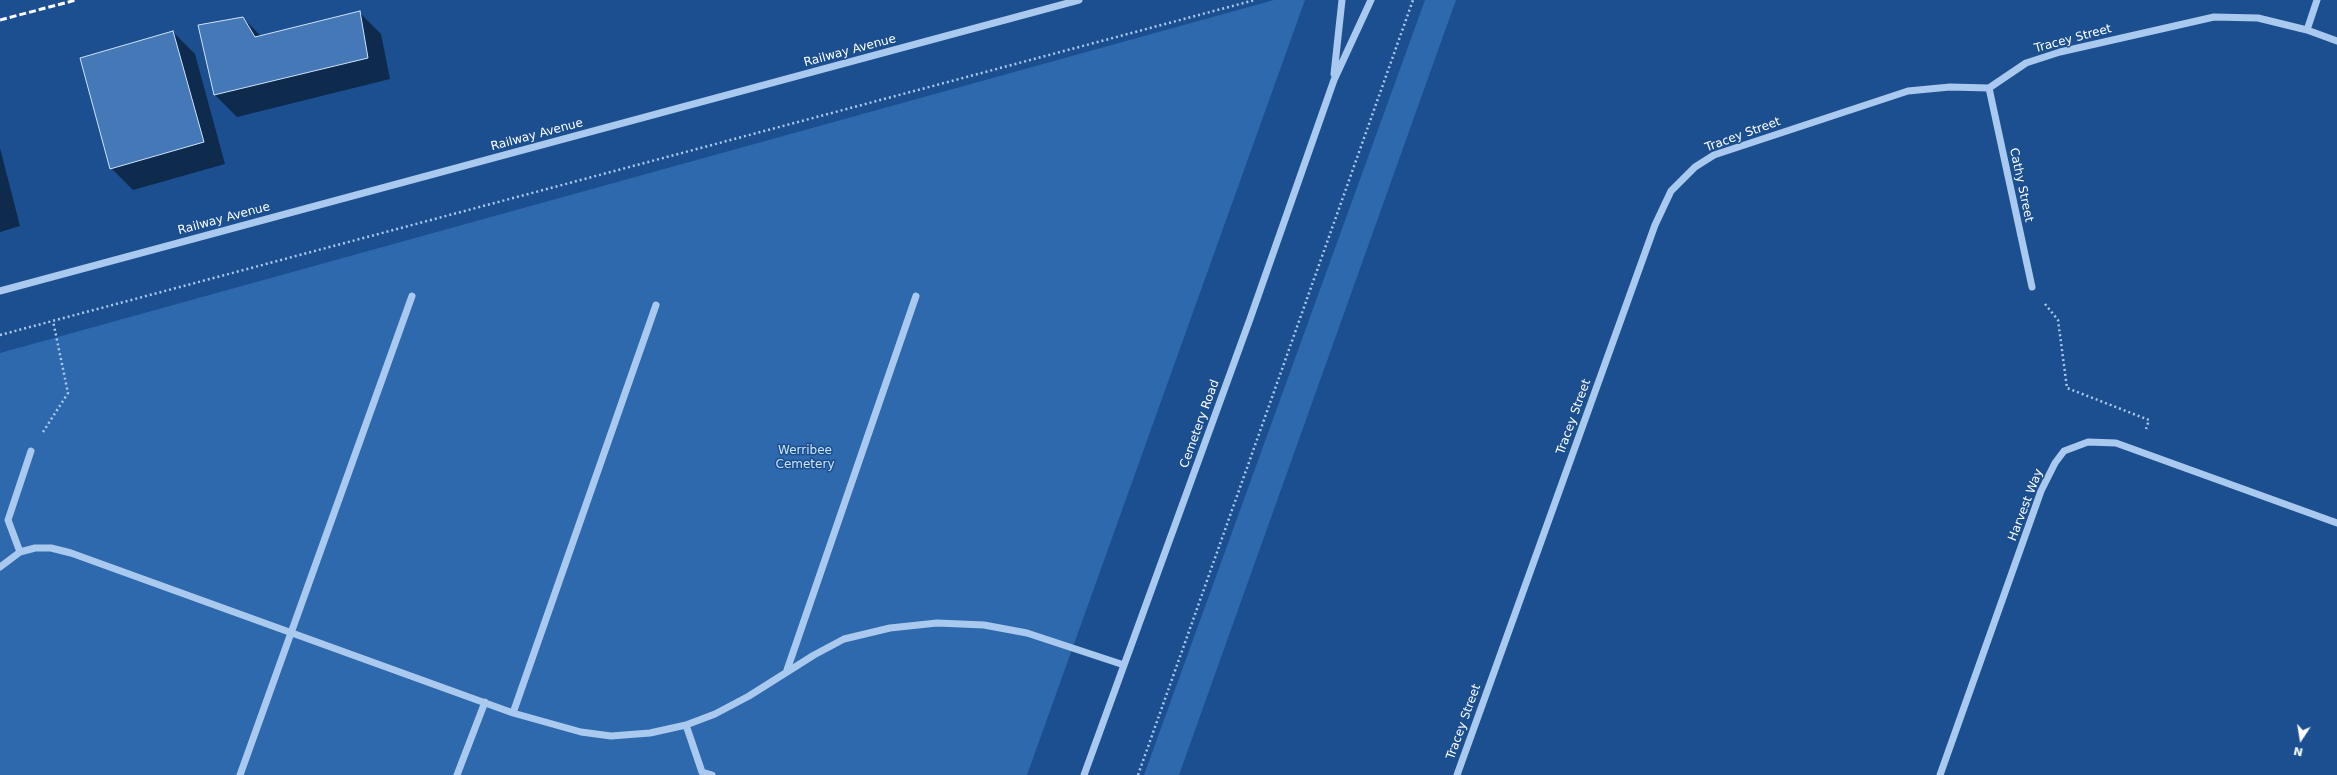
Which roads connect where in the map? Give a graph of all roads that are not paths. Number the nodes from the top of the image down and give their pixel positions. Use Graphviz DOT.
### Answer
graph roads {
  1 [pos="1079,0"];
  2 [pos="1342,0"];
  3 [pos="1371,0"];
  4 [pos="2317,0"];
  5 [pos="2306,30"];
  6 [pos="2337,41"];
  7 [pos="1334,80"];
  8 [pos="1989,88"];
  9 [pos="2032,287"];
  10 [pos="0,291"];
  11 [pos="412,296"];
  12 [pos="916,296"];
  13 [pos="656,305"];
  14 [pos="31,451"];
  15 [pos="2337,523"];
  16 [pos="20,552"];
  17 [pos="0,567"];
  18 [pos="292,632"];
  19 [pos="1124,665"];
  20 [pos="787,670"];
  21 [pos="484,702"];
  22 [pos="513,713"];
  23 [pos="686,725"];
  24 [pos="240,775"];
  25 [pos="457,775"];
  26 [pos="712,775"];
  27 [pos="1084,775"];
  28 [pos="1457,775"];
  29 [pos="1940,775"];
  1 -- 10 [label="street, Railway Avenue"];
  2 -- 7 [label="street, Cemetery Road"];
  3 -- 7 [label="street, Cemetery Road"];
  4 -- 5 [label="street"];
  5 -- 6 [label="street, Tracey Street"];
  5 -- 8 [label="street, Tracey Street"];
  7 -- 19 [label="street, Cemetery Road"];
  8 -- 9 [label="street, Cathy Street"];
  8 -- 28 [label="street, Tracey Street"];
  11 -- 18 [label="street"];
  12 -- 20 [label="street"];
  13 -- 22 [label="street"];
  14 -- 16 [label="street"];
  15 -- 29 [label="street, Harvest Way"];
  16 -- 17 [label="street"];
  16 -- 18 [label="street"];
  18 -- 21 [label="street"];
  18 -- 24 [label="street"];
  19 -- 20 [label="street"];
  19 -- 27 [label="street, Cemetery Road"];
  20 -- 23 [label="street"];
  21 -- 22 [label="street"];
  21 -- 25 [label="street"];
  22 -- 23 [label="street"];
  23 -- 26 [label="street"];
}
